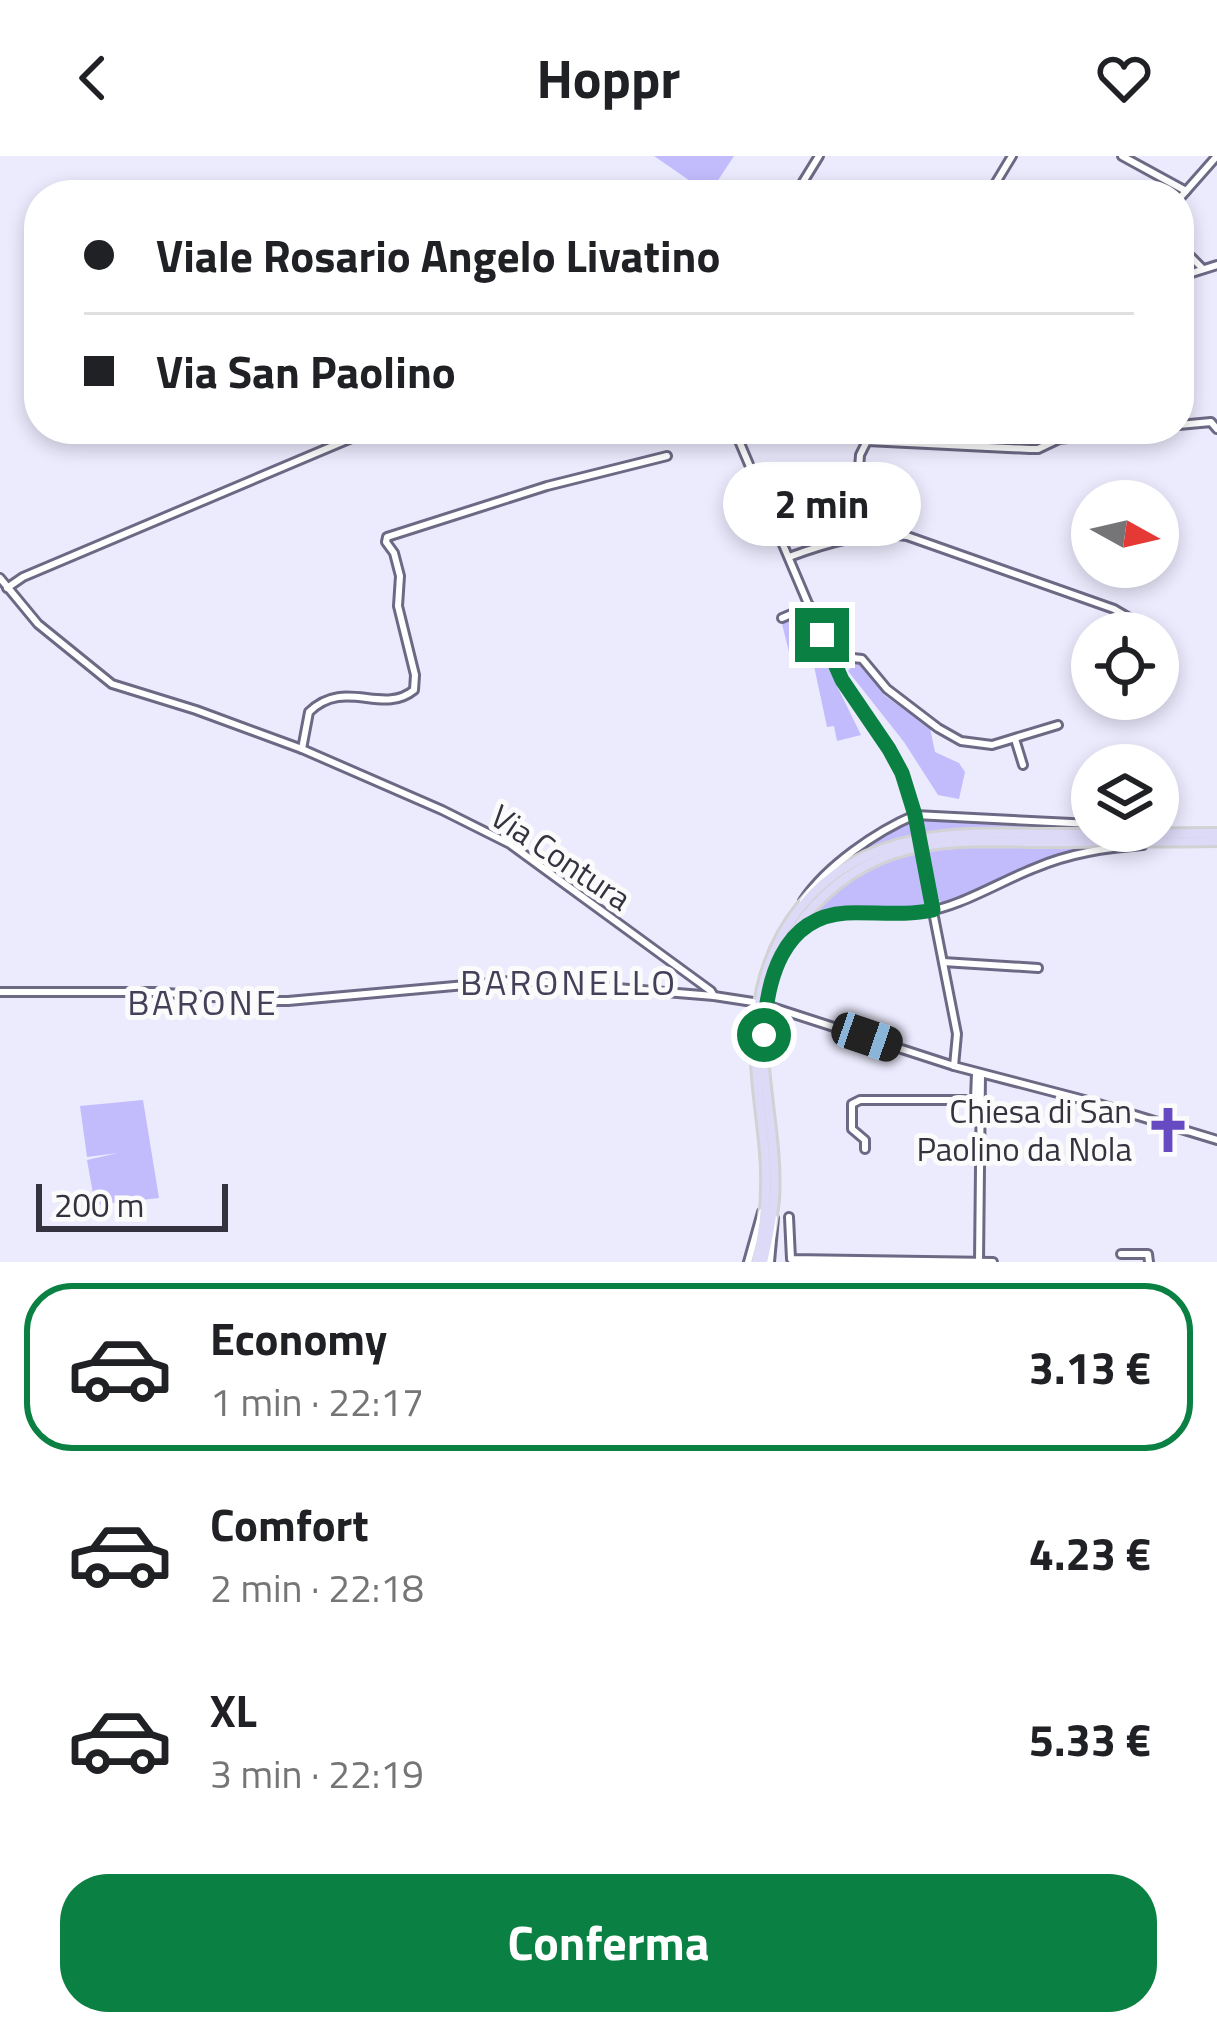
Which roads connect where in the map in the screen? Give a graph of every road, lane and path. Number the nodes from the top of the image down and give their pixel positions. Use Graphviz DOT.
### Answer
graph roads {
  1 [pos="1122,156"];
  2 [pos="1217,157"];
  3 [pos="1167,180"];
  4 [pos="1194,181"];
  5 [pos="1194,260"];
  6 [pos="1217,265"];
  7 [pos="1203,269"];
  8 [pos="1194,272"];
  9 [pos="338,444"];
  10 [pos="740,444"];
  11 [pos="866,444"];
  12 [pos="931,444"];
  13 [pos="1048,444"];
  14 [pos="667,456"];
  15 [pos="855,525"];
  16 [pos="789,557"];
  17 [pos="0,578"];
  18 [pos="8,587"];
  19 [pos="809,606"];
  20 [pos="1119,612"];
  21 [pos="782,617"];
  22 [pos="834,664"];
  23 [pos="1058,725"];
  24 [pos="1016,739"];
  25 [pos="302,749"];
  26 [pos="1023,765"];
  27 [pos="916,820"];
  28 [pos="1071,824"];
  29 [pos="1179,836"];
  30 [pos="1184,837"];
  31 [pos="1217,837"];
  32 [pos="933,910"];
  33 [pos="794,914"];
  34 [pos="779,957"];
  35 [pos="943,962"];
  36 [pos="1038,968"];
  37 [pos="0,992"];
  38 [pos="714,996"];
  39 [pos="753,1002"];
  40 [pos="772,1007"];
  41 [pos="954,1066"];
  42 [pos="978,1074"];
  43 [pos="978,1100"];
  44 [pos="1217,1140"];
  45 [pos="865,1149"];
  46 [pos="770,1197"];
  47 [pos="789,1217"];
  48 [pos="1121,1253"];
  49 [pos="791,1261"];
  50 [pos="759,1262"];
  51 [pos="979,1262"];
  52 [pos="993,1262"];
  53 [pos="1149,1262"];
  1 -- 3 [label="street"];
  2 -- 4 [label="street"];
  5 -- 7 [label="street"];
  6 -- 7 [label="street"];
  7 -- 8 [label="street"];
  9 -- 18 [label="street"];
  10 -- 16 [label="street"];
  11 -- 15 [label="street"];
  12 -- 13 [label="street"];
  14 -- 25 [label="street"];
  16 -- 19 [label="street"];
  16 -- 20 [label="street"];
  17 -- 18 [label="street, Via Contura"];
  18 -- 25 [label="street, Via Contura"];
  19 -- 21 [label="street"];
  19 -- 22 [label="street"];
  22 -- 24 [label="street"];
  22 -- 27 [label="street"];
  23 -- 24 [label="street"];
  24 -- 26 [label="street"];
  25 -- 38 [label="street, Via Contura"];
  27 -- 28 [label="street"];
  27 -- 32 [label="street, bridge"];
  27 -- 33 [label="street"];
  29 -- 30 [label="street"];
  30 -- 31 [label="main road"];
  30 -- 32 [label="street"];
  30 -- 33 [label="main road"];
  30 -- 34 [label="main road"];
  32 -- 34 [label="street"];
  32 -- 35 [label="street"];
  33 -- 46 [label="main road"];
  34 -- 46 [label="main road"];
  35 -- 36 [label="street"];
  35 -- 41 [label="street"];
  37 -- 38 [label="street"];
  38 -- 39 [label="street"];
  40 -- 41 [label="street"];
  41 -- 42 [label="street"];
  42 -- 43 [label="street"];
  42 -- 44 [label="street"];
  43 -- 45 [label="street"];
  43 -- 51 [label="street"];
  46 -- 50 [label="main road"];
  46 -- 50 [label="street"];
  47 -- 49 [label="street"];
  48 -- 53 [label="street"];
  49 -- 51 [label="street"];
  51 -- 52 [label="street"];
}
